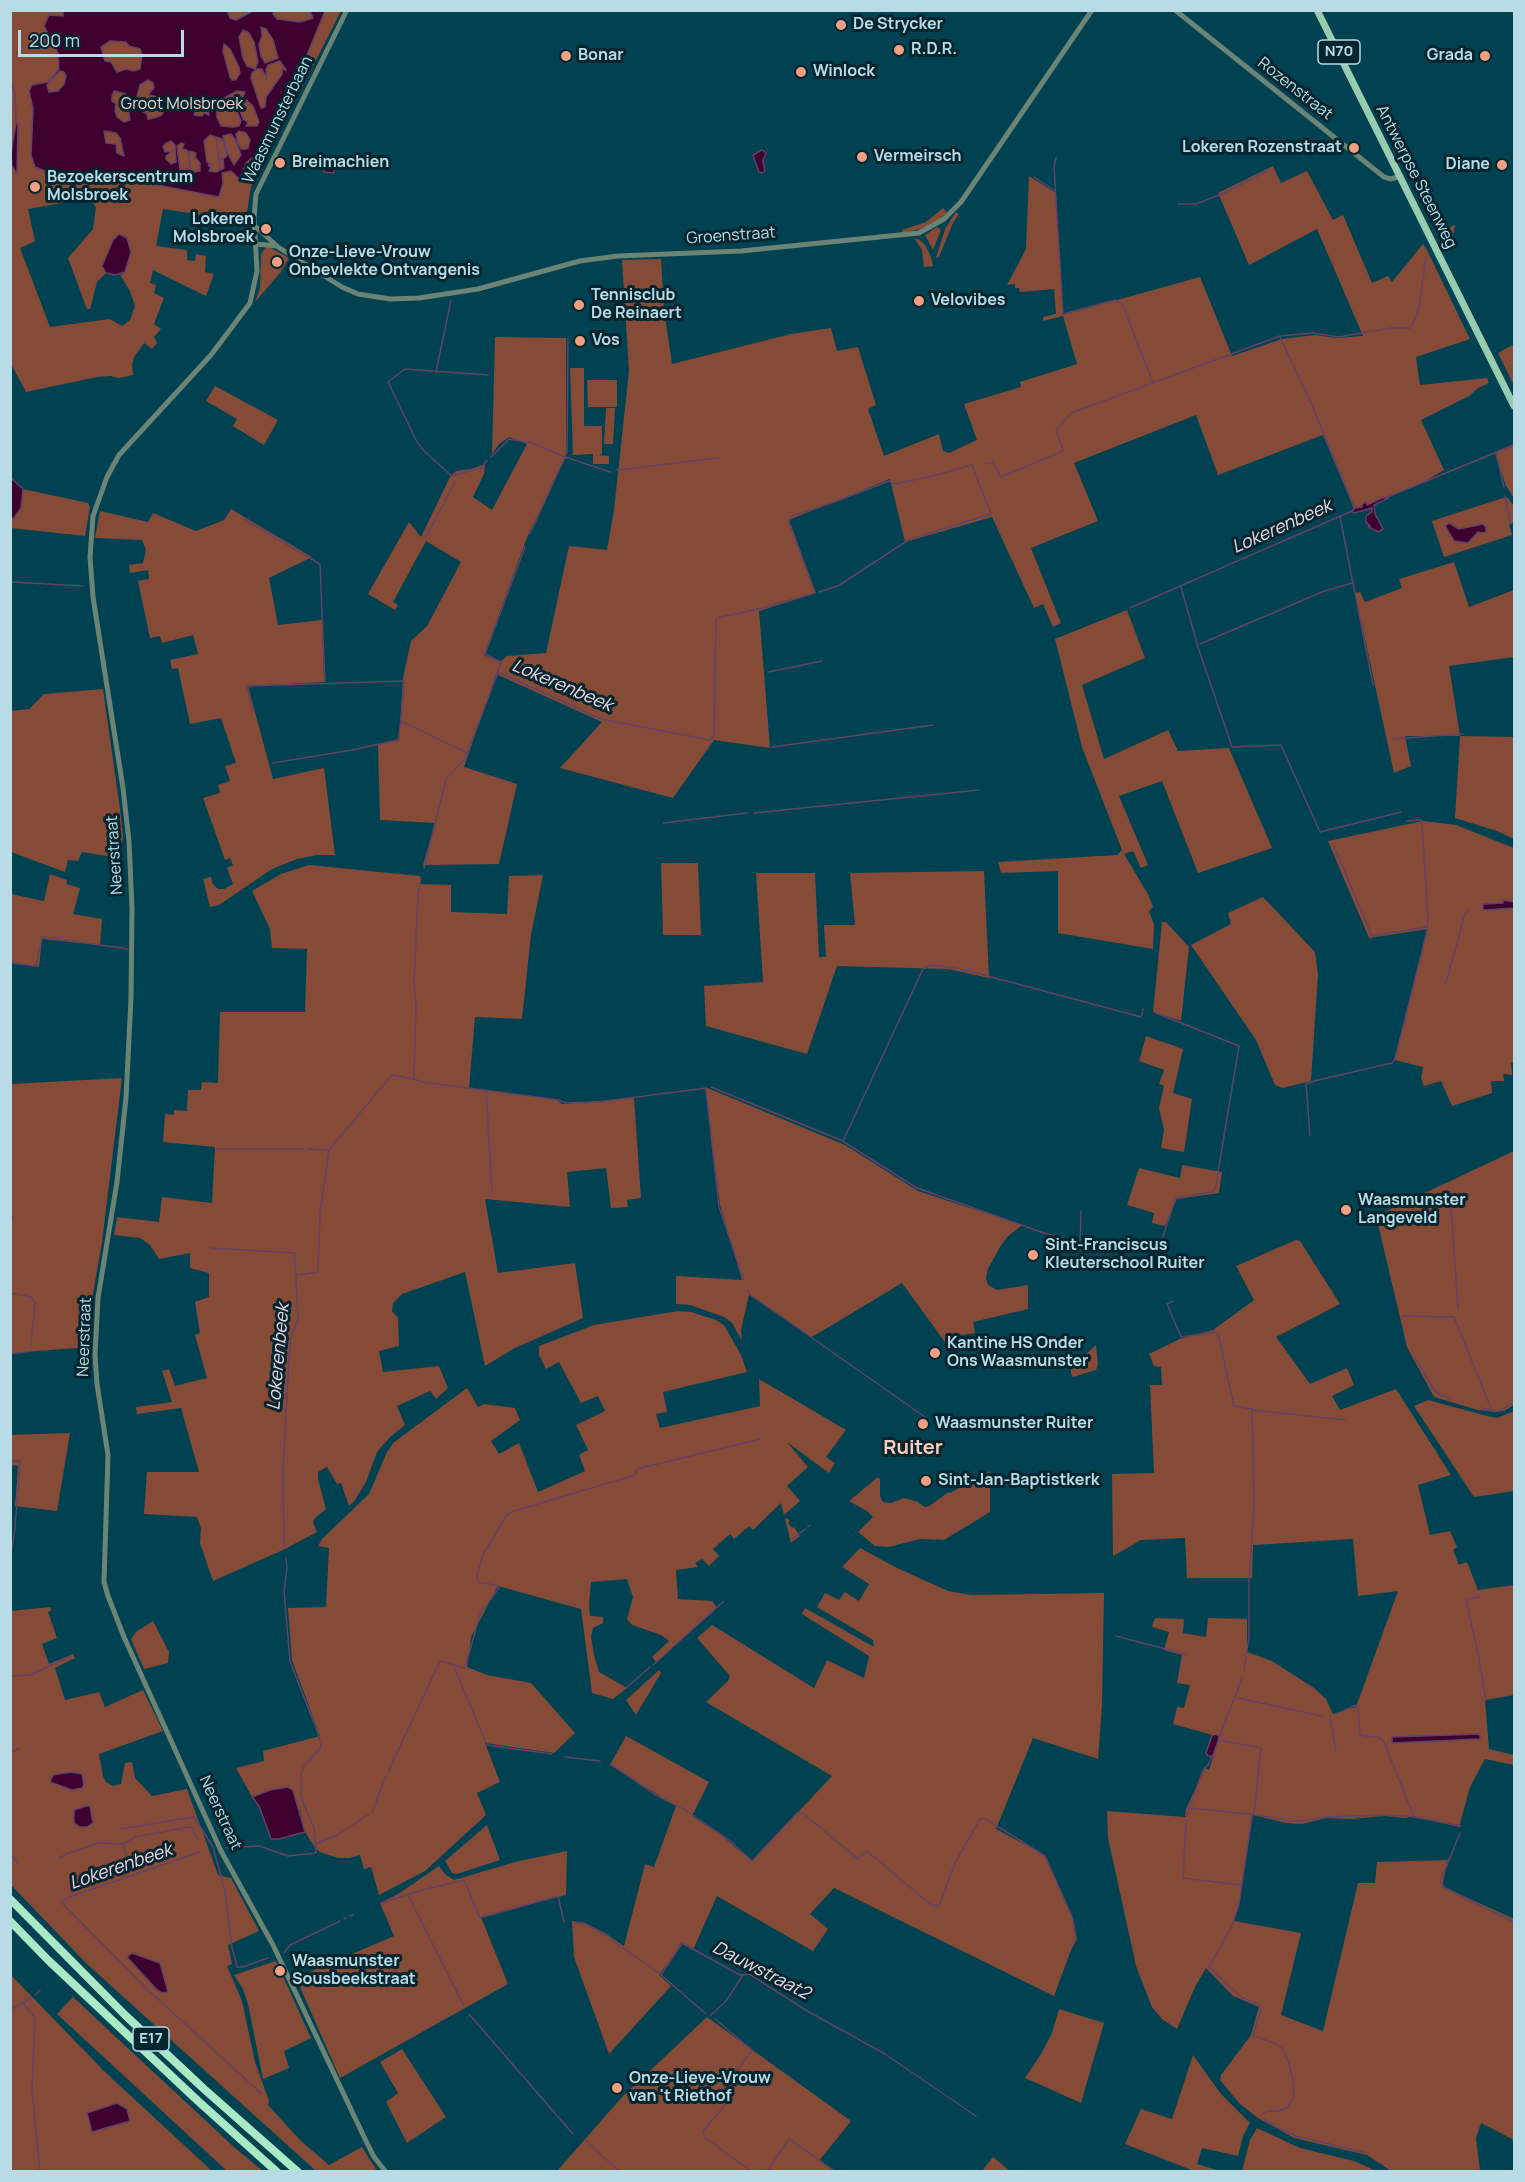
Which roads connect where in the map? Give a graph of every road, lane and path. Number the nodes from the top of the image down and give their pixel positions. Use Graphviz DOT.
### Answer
graph roads {
  1 [pos="347,10"];
  2 [pos="1092,10"];
  3 [pos="1175,10"];
  4 [pos="1317,10"];
  5 [pos="1401,176"];
  6 [pos="255,226"];
  7 [pos="256,244"];
  8 [pos="278,247"];
  9 [pos="1515,406"];
  10 [pos="123,449"];
  11 [pos="10,1899"];
  12 [pos="10,1921"];
  13 [pos="277,2172"];
  14 [pos="298,2172"];
  15 [pos="386,2172"];
  1 -- 6 [label="street, Waasmunsterbaan"];
  2 -- 8 [label="street, Groenstraat"];
  3 -- 5 [label="street, Rozenstraat"];
  4 -- 5 [label="main road, Antwerpse Steenweg / N70"];
  5 -- 9 [label="main road, Antwerpse Steenweg / N70"];
  6 -- 7 [label="street, Waasmunsterbaan"];
  6 -- 8 [label="street, Groenstraat"];
  7 -- 8 [label="street, Groenstraat"];
  7 -- 10 [label="street, Waasmunsterbaan"];
  10 -- 15 [label="street, Neerstraat"];
  11 -- 14 [label="highway, E17"];
  12 -- 13 [label="highway, E17"];
}
